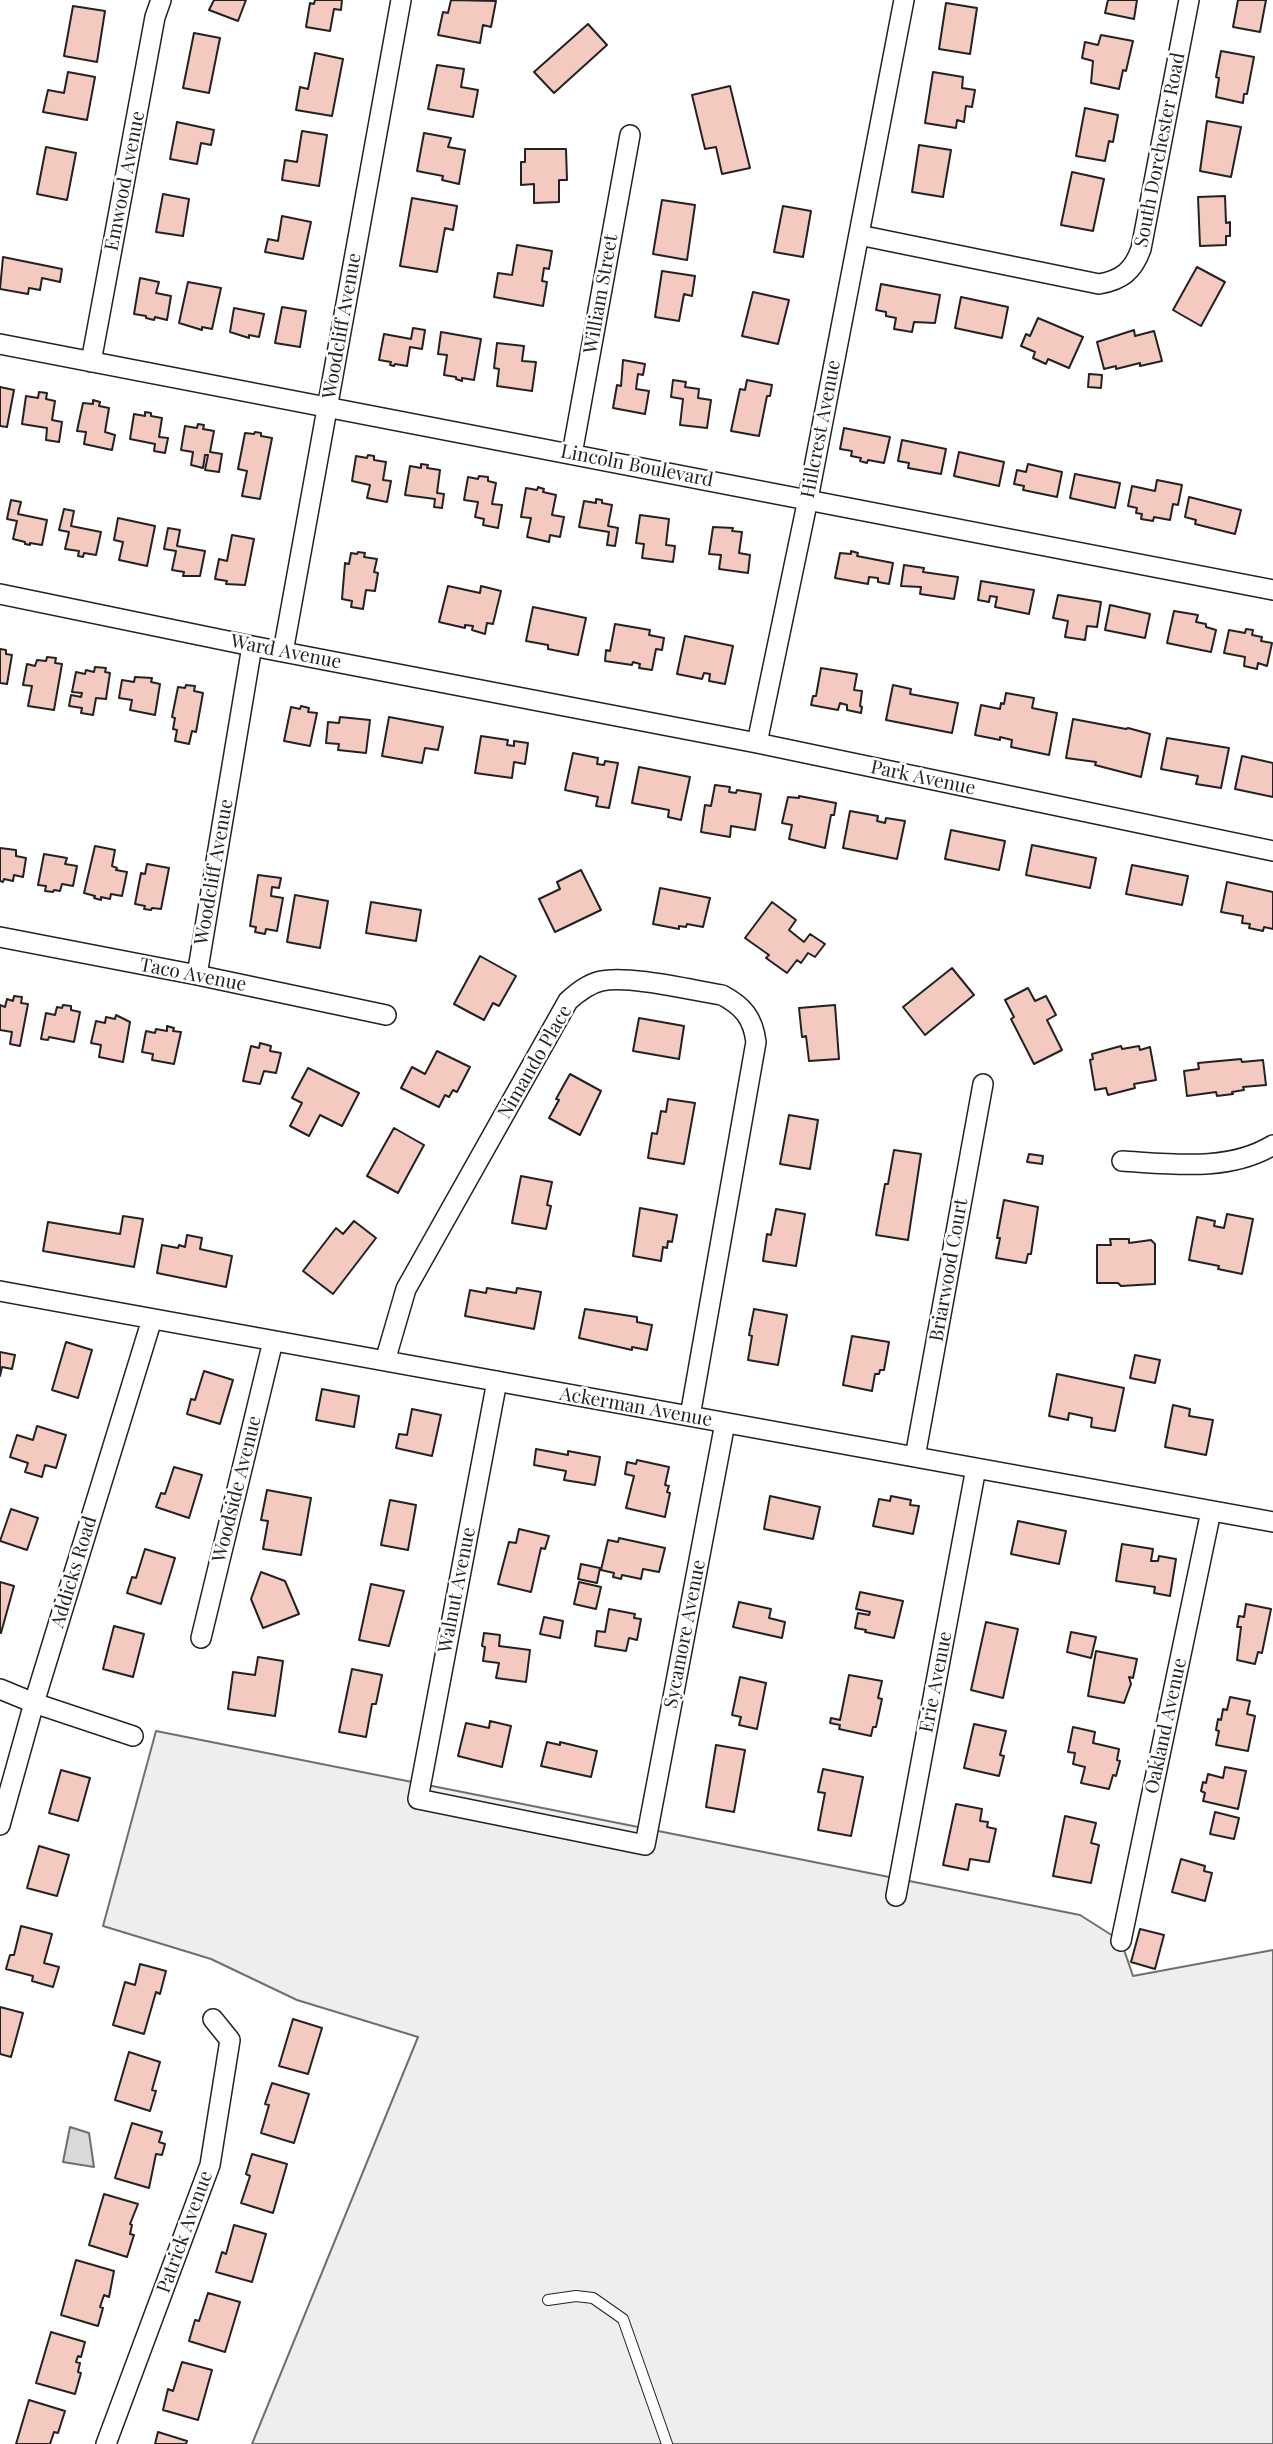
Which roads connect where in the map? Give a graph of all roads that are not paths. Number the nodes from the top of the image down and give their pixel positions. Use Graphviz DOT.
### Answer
graph roads {
  1 [pos="161,0"];
  2 [pos="401,0"];
  3 [pos="904,0"];
  4 [pos="1189,0"];
  5 [pos="630,135"];
  6 [pos="859,235"];
  7 [pos="0,345"];
  8 [pos="91,362"];
  9 [pos="328,407"];
  10 [pos="572,454"];
  11 [pos="808,499"];
  12 [pos="1273,590"];
  13 [pos="0,594"];
  14 [pos="252,646"];
  15 [pos="283,652"];
  16 [pos="572,708"];
  17 [pos="757,743"];
  18 [pos="1273,851"];
  19 [pos="0,937"];
  20 [pos="197,975"];
  21 [pos="386,1015"];
  22 [pos="983,1084"];
  23 [pos="1273,1145"];
  24 [pos="1122,1161"];
  25 [pos="0,1291"];
  26 [pos="152,1319"];
  27 [pos="273,1341"];
  28 [pos="385,1361"];
  29 [pos="497,1381"];
  30 [pos="690,1416"];
  31 [pos="725,1423"];
  32 [pos="915,1457"];
  33 [pos="976,1468"];
  34 [pos="1211,1511"];
  35 [pos="1273,1522"];
  36 [pos="201,1638"];
  37 [pos="0,1689"];
  38 [pos="34,1703"];
  39 [pos="134,1736"];
  40 [pos="0,1825"];
  41 [pos="645,1845"];
  42 [pos="896,1896"];
  43 [pos="1121,1941"];
  44 [pos="213,2019"];
  45 [pos="548,2300"];
  46 [pos="106,2444"];
  47 [pos="667,2444"];
  1 -- 8 [label="street, Emwood Avenue"];
  2 -- 9 [label="street, Woodcliff Avenue"];
  3 -- 6 [label="street, Hillcrest Avenue"];
  4 -- 6 [label="street, South Dorchester Road"];
  5 -- 10 [label="street, William Street"];
  6 -- 11 [label="street, Hillcrest Avenue"];
  7 -- 8 [label="street, Lincoln Boulevard"];
  8 -- 9 [label="street, Lincoln Boulevard"];
  9 -- 10 [label="street, Lincoln Boulevard"];
  9 -- 15 [label="street, Woodcliff Avenue"];
  10 -- 11 [label="street, Lincoln Boulevard"];
  11 -- 12 [label="street, Lincoln Boulevard"];
  11 -- 17 [label="street, Hillcrest Avenue"];
  13 -- 14 [label="street, Ward Avenue"];
  14 -- 15 [label="street, Ward Avenue"];
  14 -- 20 [label="street, Woodcliff Avenue"];
  15 -- 16 [label="street, Ward Avenue"];
  16 -- 17 [label="street, Park Avenue"];
  17 -- 18 [label="street, Park Avenue"];
  19 -- 20 [label="street, Taco Avenue"];
  20 -- 21 [label="street, Taco Avenue"];
  22 -- 32 [label="street, Briarwood Court"];
  23 -- 24 [label="street"];
  25 -- 26 [label="street, Ackerman Avenue"];
  26 -- 27 [label="street, Ackerman Avenue"];
  26 -- 38 [label="street, Addicks Road"];
  27 -- 28 [label="street, Ackerman Avenue"];
  27 -- 36 [label="street, Woodside Avenue"];
  28 -- 29 [label="street, Ackerman Avenue"];
  28 -- 30 [label="street, Nimando Place"];
  29 -- 30 [label="street, Ackerman Avenue"];
  29 -- 41 [label="street, Walnut Avenue"];
  30 -- 31 [label="street, Ackerman Avenue"];
  31 -- 32 [label="street, Ackerman Avenue"];
  31 -- 41 [label="street, Sycamore Avenue"];
  32 -- 33 [label="street, Ackerman Avenue"];
  33 -- 34 [label="street, Ackerman Avenue"];
  33 -- 42 [label="street, Erie Avenue"];
  34 -- 35 [label="street, Ackerman Avenue"];
  34 -- 43 [label="street, Oakland Avenue"];
  37 -- 38 [label="street"];
  38 -- 39 [label="street"];
  38 -- 40 [label="street, Addicks Road"];
  44 -- 46 [label="street, Patrick Avenue"];
  45 -- 47 [label="lane"];
}
